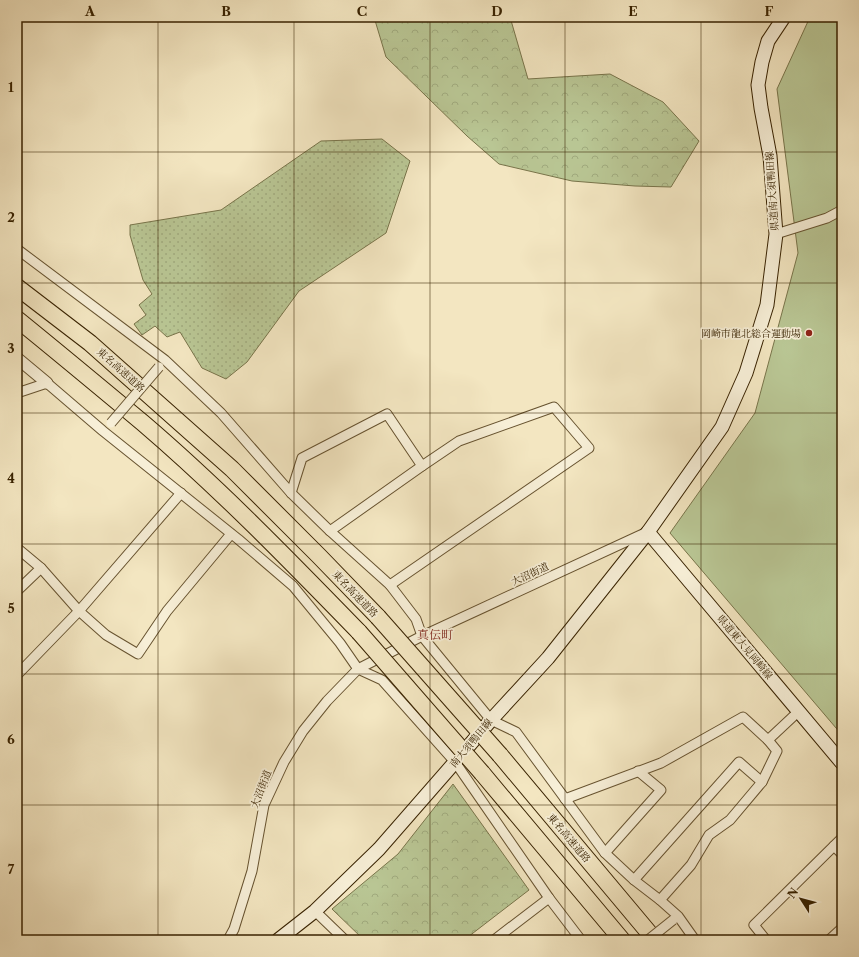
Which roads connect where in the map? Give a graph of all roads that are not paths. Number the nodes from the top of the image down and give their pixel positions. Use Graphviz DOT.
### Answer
graph roads {
  1 [pos="784,17"];
  2 [pos="842,210"];
  3 [pos="776,234"];
  4 [pos="17,249"];
  5 [pos="17,287"];
  6 [pos="17,318"];
  7 [pos="17,358"];
  8 [pos="162,364"];
  9 [pos="47,383"];
  10 [pos="17,393"];
  11 [pos="103,431"];
  12 [pos="422,466"];
  13 [pos="180,493"];
  14 [pos="291,493"];
  15 [pos="330,531"];
  16 [pos="648,532"];
  17 [pos="231,534"];
  18 [pos="17,548"];
  19 [pos="41,568"];
  20 [pos="390,585"];
  21 [pos="17,591"];
  22 [pos="79,611"];
  23 [pos="422,636"];
  24 [pos="358,669"];
  25 [pos="17,675"];
  26 [pos="799,711"];
  27 [pos="491,720"];
  28 [pos="768,740"];
  29 [pos="455,762"];
  30 [pos="842,763"];
  31 [pos="638,771"];
  32 [pos="762,782"];
  33 [pos="565,799"];
  34 [pos="842,838"];
  35 [pos="834,846"];
  36 [pos="605,852"];
  37 [pos="842,854"];
  38 [pos="634,880"];
  39 [pos="549,898"];
  40 [pos="660,900"];
  41 [pos="315,911"];
  42 [pos="675,918"];
  43 [pos="842,928"];
  44 [pos="228,940"];
  45 [pos="278,940"];
  46 [pos="345,940"];
  47 [pos="494,940"];
  48 [pos="581,940"];
  49 [pos="622,940"];
  50 [pos="648,940"];
  51 [pos="655,940"];
  52 [pos="695,940"];
  53 [pos="766,940"];
  54 [pos="829,940"];
  1 -- 3 [label="main road, 県道南大須鴨田線"];
  2 -- 3 [label="street"];
  3 -- 16 [label="main road, 県道南大須鴨田線"];
  4 -- 8 [label="street"];
  5 -- 51 [label="highway, 東名高速道路, bridge"];
  6 -- 49 [label="highway, bridge"];
  7 -- 9 [label="street"];
  8 -- 11 [label="street, bridge"];
  8 -- 14 [label="street"];
  9 -- 10 [label="street"];
  9 -- 11 [label="street"];
  11 -- 13 [label="street"];
  12 -- 14 [label="street"];
  12 -- 15 [label="street"];
  12 -- 20 [label="street"];
  13 -- 17 [label="street"];
  13 -- 22 [label="street"];
  14 -- 15 [label="street"];
  15 -- 20 [label="street"];
  16 -- 23 [label="street, 大沼街道"];
  16 -- 26 [label="main road, 県道東大見岡崎線"];
  16 -- 27 [label="main road, 南大須鴨田線"];
  17 -- 22 [label="street"];
  17 -- 24 [label="street"];
  18 -- 19 [label="street"];
  19 -- 21 [label="street"];
  19 -- 22 [label="street"];
  20 -- 23 [label="street"];
  22 -- 25 [label="street"];
  23 -- 24 [label="street, 大沼街道"];
  23 -- 27 [label="street"];
  24 -- 29 [label="street"];
  24 -- 44 [label="street, 大沼街道"];
  26 -- 28 [label="street"];
  26 -- 30 [label="main road, 県道東大見岡崎線"];
  27 -- 29 [label="main road, 南大須鴨田線"];
  27 -- 33 [label="street"];
  28 -- 31 [label="street"];
  28 -- 32 [label="street"];
  29 -- 39 [label="street"];
  29 -- 41 [label="main road, 南大須鴨田線"];
  31 -- 33 [label="street"];
  31 -- 36 [label="street"];
  32 -- 38 [label="street"];
  32 -- 40 [label="street"];
  33 -- 36 [label="street"];
  34 -- 35 [label="street"];
  35 -- 37 [label="street"];
  35 -- 53 [label="street"];
  36 -- 38 [label="street"];
  38 -- 40 [label="street"];
  39 -- 47 [label="street"];
  39 -- 48 [label="street"];
  40 -- 42 [label="street"];
  41 -- 45 [label="main road, 南大須鴨田線"];
  41 -- 46 [label="street"];
  42 -- 50 [label="street, bridge"];
  42 -- 52 [label="street"];
  43 -- 54 [label="street"];
}
